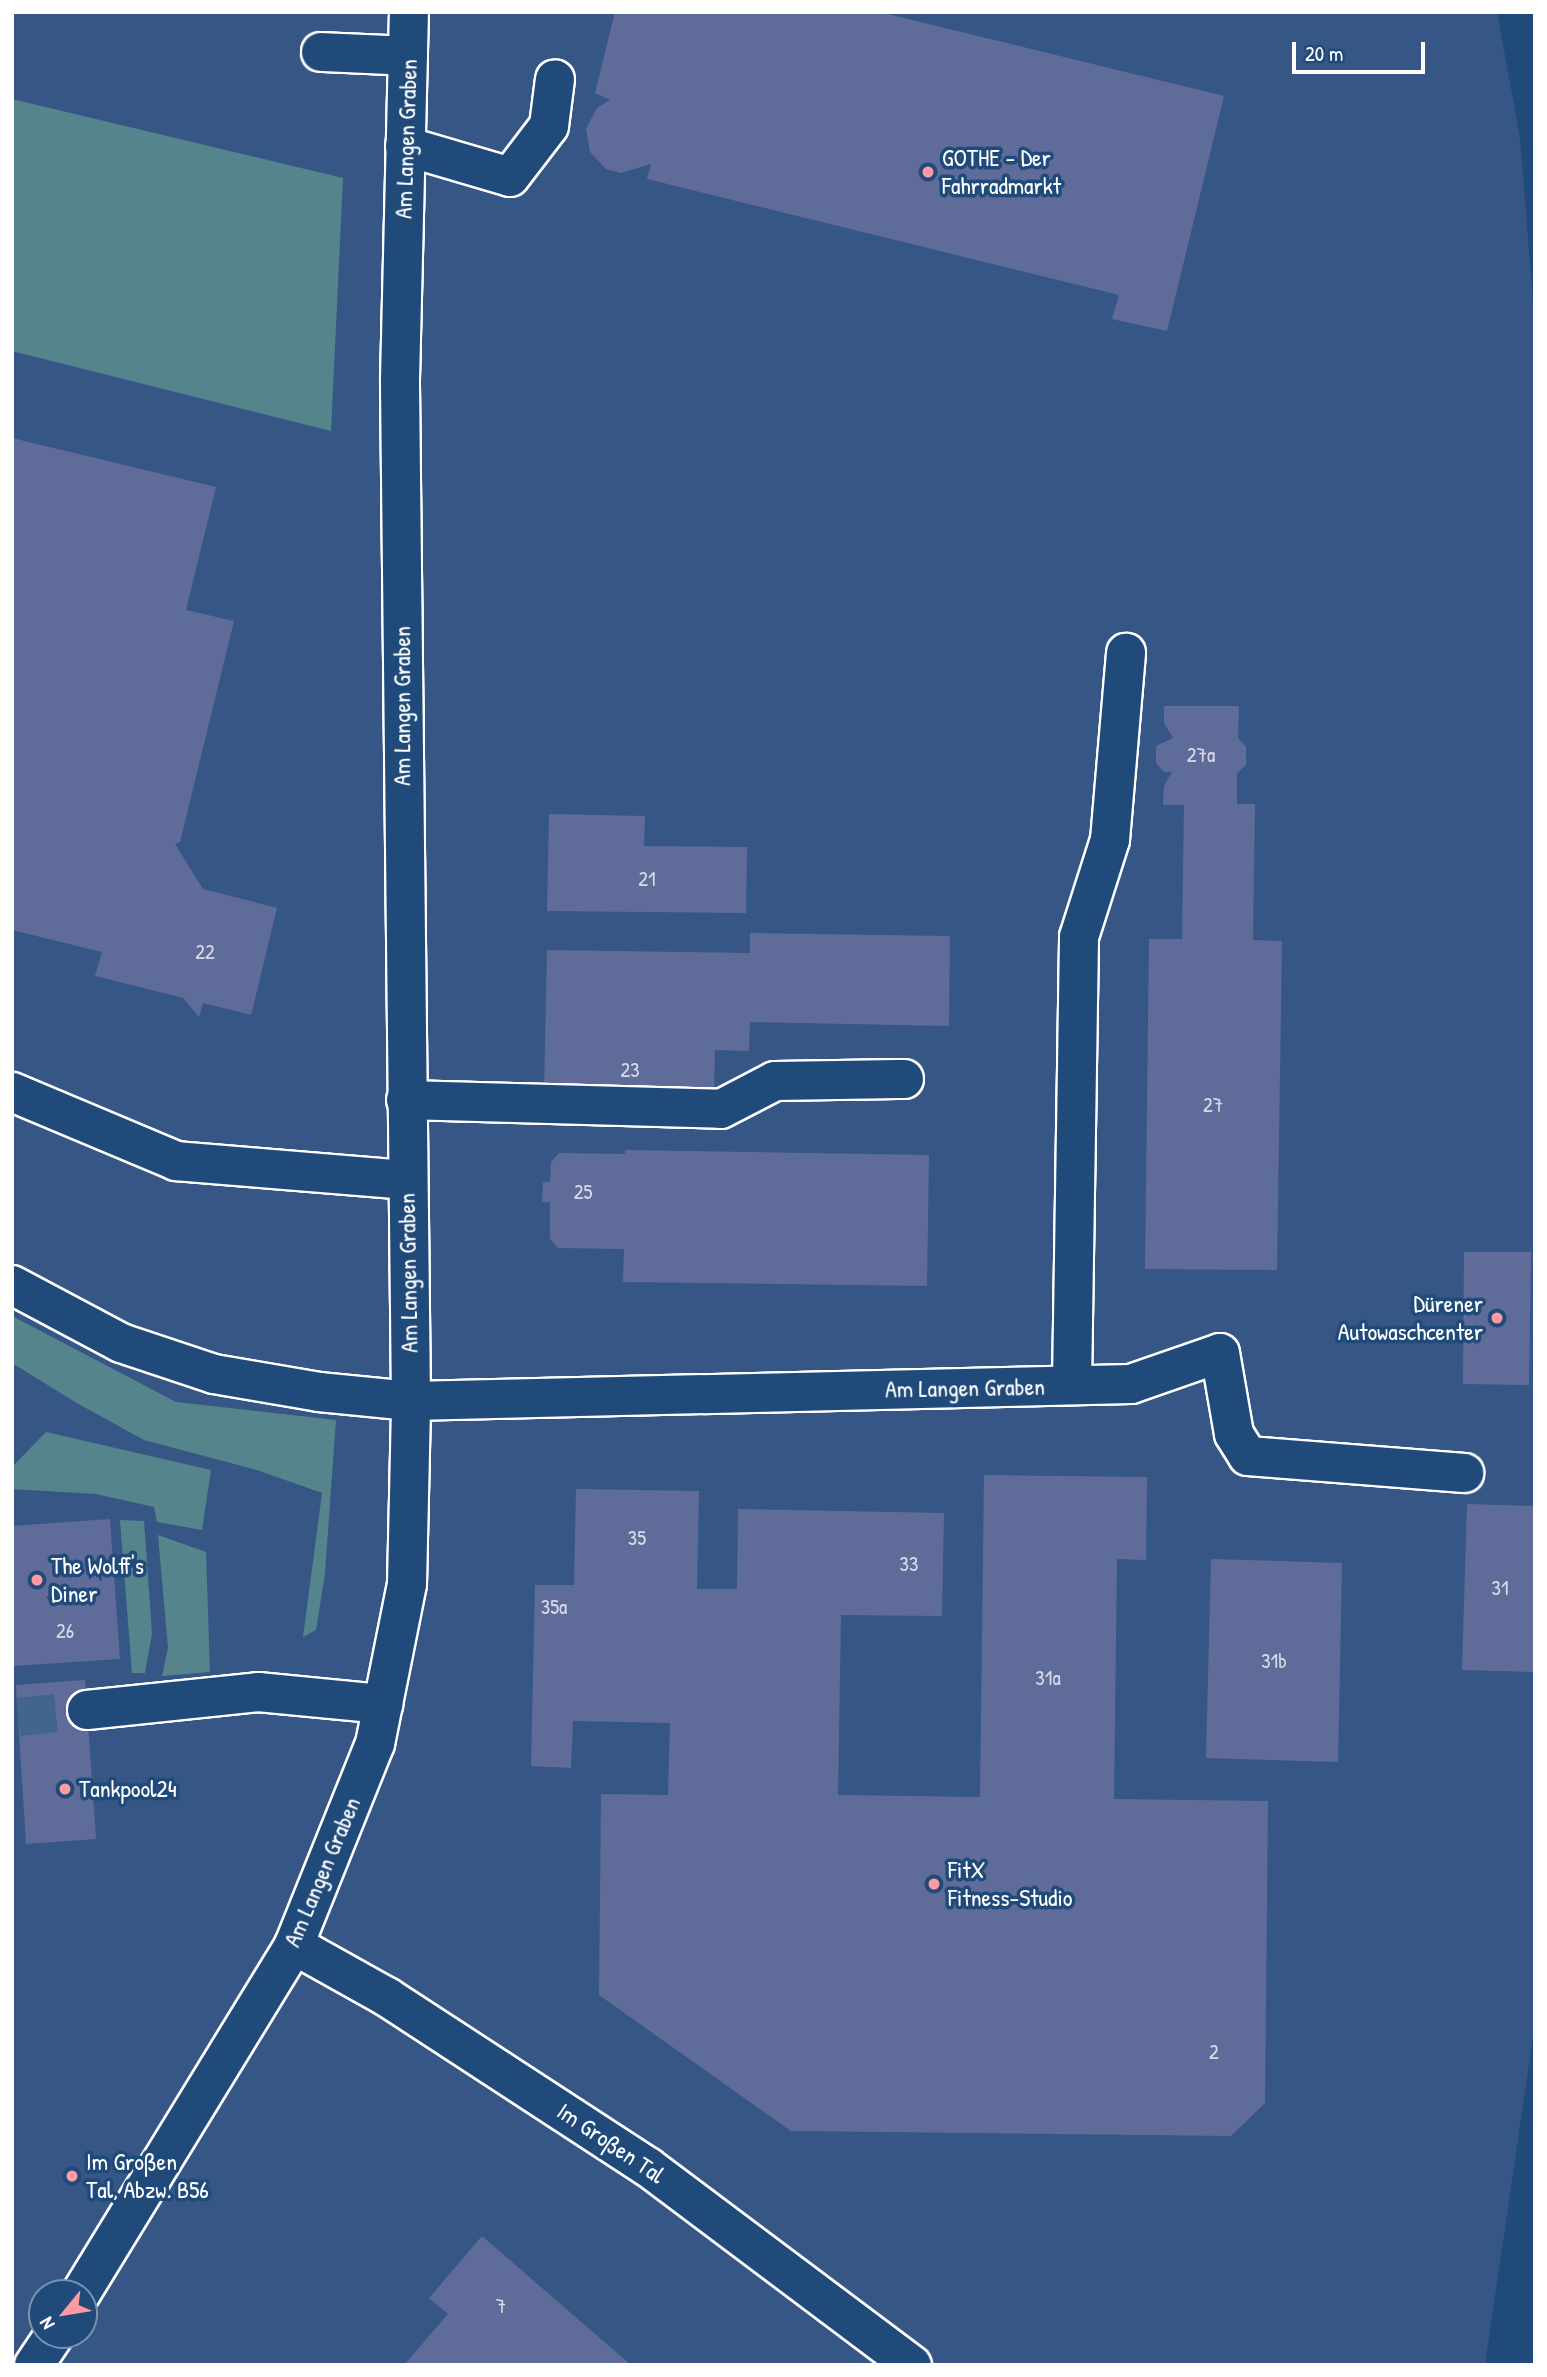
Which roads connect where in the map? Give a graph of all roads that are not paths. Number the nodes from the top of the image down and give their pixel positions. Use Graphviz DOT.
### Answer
graph roads {
  1 [pos="409,12"];
  2 [pos="321,52"];
  3 [pos="408,56"];
  4 [pos="555,79"];
  5 [pos="405,146"];
  6 [pos="1126,653"];
  7 [pos="904,1079"];
  8 [pos="12,1092"];
  9 [pos="405,1100"];
  10 [pos="407,1180"];
  11 [pos="12,1285"];
  12 [pos="1072,1385"];
  13 [pos="411,1401"];
  14 [pos="1464,1473"];
  15 [pos="383,1704"];
  16 [pos="87,1710"];
  17 [pos="294,1945"];
  18 [pos="90,2279"];
  19 [pos="45,2349"];
  20 [pos="34,2365"];
  21 [pos="912,2365"];
  1 -- 3 [label="street, Am Langen Graben"];
  2 -- 3 [label="street"];
  3 -- 5 [label="street, Am Langen Graben"];
  4 -- 5 [label="street"];
  5 -- 9 [label="street, Am Langen Graben"];
  6 -- 12 [label="street"];
  7 -- 9 [label="street"];
  8 -- 10 [label="street"];
  9 -- 10 [label="street, Am Langen Graben"];
  10 -- 13 [label="street, Am Langen Graben"];
  11 -- 13 [label="street"];
  12 -- 13 [label="street, Am Langen Graben"];
  12 -- 14 [label="street, Am Langen Graben"];
  13 -- 15 [label="street, Am Langen Graben"];
  15 -- 16 [label="street"];
  15 -- 17 [label="street, Am Langen Graben"];
  17 -- 18 [label="street, Am Langen Graben"];
  17 -- 21 [label="street, Im Großen Tal"];
  19 -- 20 [label="street"];
}
